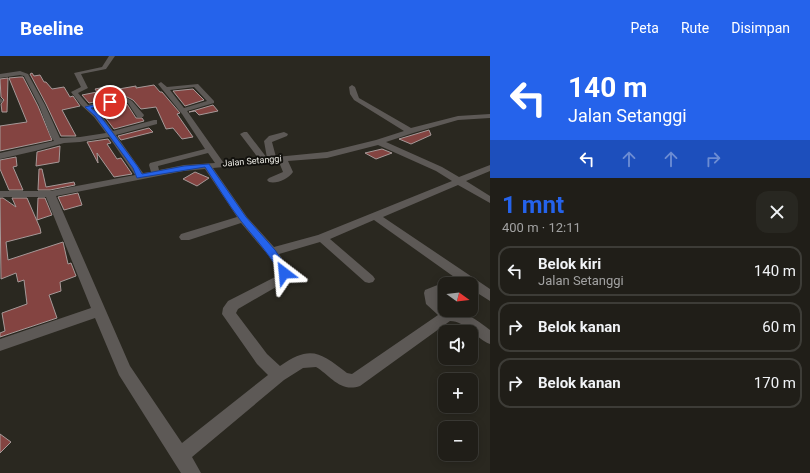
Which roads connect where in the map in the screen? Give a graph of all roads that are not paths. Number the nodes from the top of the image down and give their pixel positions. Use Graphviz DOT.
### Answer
graph roads {
  1 [pos="112,56"];
  2 [pos="0,76"];
  3 [pos="352,86"];
  4 [pos="87,107"];
  5 [pos="184,110"];
  6 [pos="140,115"];
  7 [pos="490,116"];
  8 [pos="154,122"];
  9 [pos="410,131"];
  10 [pos="110,134"];
  11 [pos="244,134"];
  12 [pos="284,134"];
  13 [pos="62,141"];
  14 [pos="379,142"];
  15 [pos="210,150"];
  16 [pos="0,156"];
  17 [pos="272,159"];
  18 [pos="220,164"];
  19 [pos="207,165"];
  20 [pos="490,168"];
  21 [pos="156,173"];
  22 [pos="140,176"];
  23 [pos="272,180"];
  24 [pos="459,181"];
  25 [pos="0,194"];
  26 [pos="50,194"];
  27 [pos="490,200"];
  28 [pos="375,216"];
  29 [pos="243,219"];
  30 [pos="185,238"];
  31 [pos="322,238"];
  32 [pos="272,252"];
  33 [pos="462,277"];
  34 [pos="369,279"];
  35 [pos="478,288"];
  36 [pos="438,289"];
  37 [pos="490,296"];
  38 [pos="438,307"];
  39 [pos="98,311"];
  40 [pos="446,317"];
  41 [pos="456,317"];
  42 [pos="490,338"];
  43 [pos="0,345"];
  44 [pos="279,375"];
  45 [pos="180,456"];
  46 [pos="192,473"];
  1 -- 4 [label="street"];
  2 -- 13 [label="street"];
  3 -- 9 [label="street"];
  4 -- 6 [label="street"];
  4 -- 10 [label="street"];
  5 -- 5 [label="street"];
  5 -- 15 [label="street"];
  7 -- 9 [label="street, Jalan Setanggi"];
  8 -- 10 [label="street"];
  9 -- 14 [label="street, Jalan Setanggi"];
  10 -- 13 [label="street"];
  10 -- 22 [label="street"];
  11 -- 17 [label="street"];
  12 -- 17 [label="street"];
  13 -- 16 [label="street"];
  14 -- 17 [label="street, Jalan Setanggi"];
  14 -- 24 [label="street"];
  15 -- 18 [label="street"];
  15 -- 21 [label="street"];
  17 -- 18 [label="street, Jalan Setanggi"];
  17 -- 23 [label="street"];
  18 -- 19 [label="street, Jalan Setanggi"];
  19 -- 21 [label="street, Jalan Setanggi"];
  19 -- 29 [label="street"];
  20 -- 24 [label="street"];
  21 -- 22 [label="street, Jalan Setanggi"];
  22 -- 26 [label="street, Jalan Setanggi"];
  24 -- 27 [label="street"];
  24 -- 28 [label="street"];
  25 -- 26 [label="street, Jalan Setanggi"];
  26 -- 39 [label="street"];
  28 -- 31 [label="street"];
  28 -- 33 [label="street"];
  29 -- 30 [label="street"];
  29 -- 32 [label="street"];
  31 -- 32 [label="street"];
  31 -- 34 [label="street"];
  32 -- 44 [label="street"];
  35 -- 37 [label="street"];
  36 -- 38 [label="street"];
  39 -- 43 [label="street"];
  39 -- 45 [label="street"];
  40 -- 44 [label="street"];
  41 -- 42 [label="street"];
  44 -- 45 [label="street"];
  45 -- 46 [label="street"];
}
